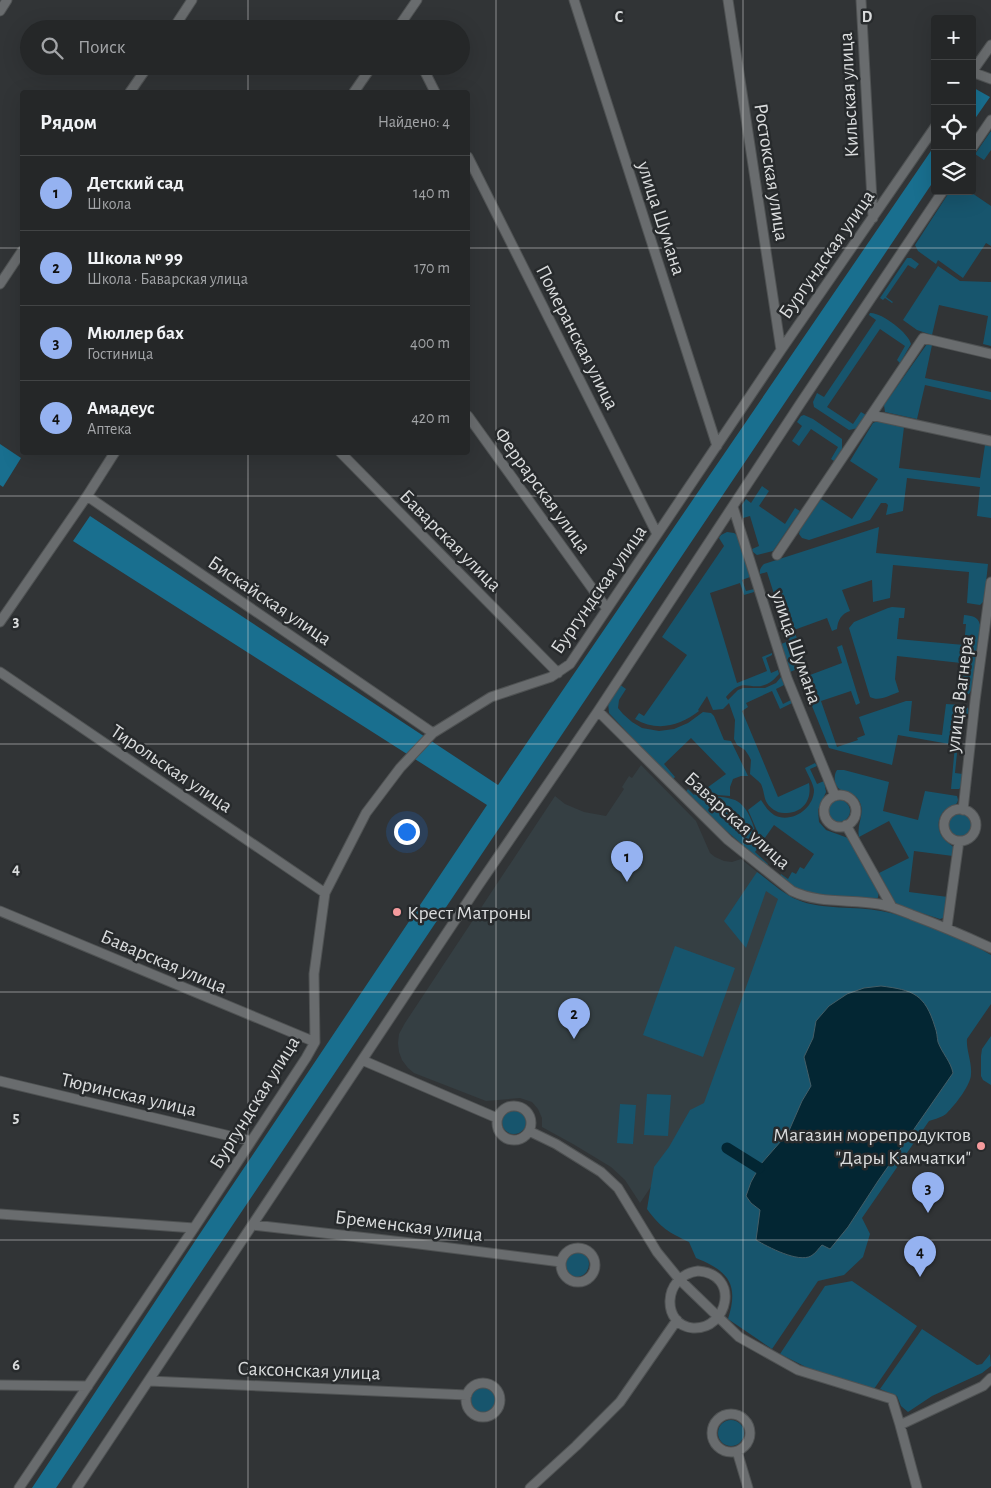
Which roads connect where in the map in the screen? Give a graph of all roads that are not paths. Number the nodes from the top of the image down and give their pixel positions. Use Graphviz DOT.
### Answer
graph roads {
  1 [pos="7,0"];
  2 [pos="192,0"];
  3 [pos="417,0"];
  4 [pos="574,0"];
  5 [pos="728,0"];
  6 [pos="861,0"];
  7 [pos="0,11"];
  8 [pos="179,20"];
  9 [pos="404,20"];
  10 [pos="991,45"];
  11 [pos="976,66"];
  12 [pos="976,73"];
  13 [pos="142,75"];
  14 [pos="366,75"];
  15 [pos="426,75"];
  16 [pos="991,79"];
  17 [pos="131,90"];
  18 [pos="355,90"];
  19 [pos="434,90"];
  20 [pos="991,120"];
  21 [pos="931,133"];
  22 [pos="976,142"];
  23 [pos="470,161"];
  24 [pos="940,195"];
  25 [pos="872,218"];
  26 [pos="20,254"];
  27 [pos="0,284"];
  28 [pos="781,350"];
  29 [pos="991,354"];
  30 [pos="871,415"];
  31 [pos="470,419"];
  32 [pos="991,441"];
  33 [pos="717,446"];
  34 [pos="113,455"];
  35 [pos="343,455"];
  36 [pos="87,496"];
  37 [pos="733,507"];
  38 [pos="658,534"];
  39 [pos="777,555"];
  40 [pos="991,582"];
  41 [pos="607,609"];
  42 [pos="0,622"];
  43 [pos="0,672"];
  44 [pos="558,673"];
  45 [pos="598,711"];
  46 [pos="433,733"];
  47 [pos="835,796"];
  48 [pos="963,810"];
  49 [pos="846,825"];
  50 [pos="959,841"];
  51 [pos="325,893"];
  52 [pos="892,907"];
  53 [pos="0,912"];
  54 [pos="947,927"];
  55 [pos="991,948"];
  56 [pos="315,1042"];
  57 [pos="362,1060"];
  58 [pos="0,1081"];
  59 [pos="497,1118"];
  60 [pos="529,1131"];
  61 [pos="251,1141"];
  62 [pos="0,1214"];
  63 [pos="253,1225"];
  64 [pos="194,1228"];
  65 [pos="561,1262"];
  66 [pos="679,1279"];
  67 [pos="718,1317"];
  68 [pos="677,1320"];
  69 [pos="991,1378"];
  70 [pos="149,1381"];
  71 [pos="0,1385"];
  72 [pos="88,1386"];
  73 [pos="467,1395"];
  74 [pos="900,1425"];
  75 [pos="737,1451"];
  76 [pos="19,1488"];
  77 [pos="77,1488"];
  78 [pos="530,1488"];
  79 [pos="748,1488"];
  80 [pos="917,1488"];
  1 -- 7 [label="street"];
  2 -- 8 [label="street"];
  3 -- 9 [label="street"];
  4 -- 33 [label="street, улица Шумана"];
  5 -- 28 [label="street, Ростокская улица"];
  6 -- 25 [label="street, Кильская улица"];
  10 -- 11 [label="street"];
  12 -- 16 [label="street"];
  13 -- 17 [label="street"];
  14 -- 18 [label="street"];
  15 -- 19 [label="street"];
  20 -- 22 [label="street"];
  21 -- 25 [label="street, Бургундская улица"];
  23 -- 38 [label="street, Померанская улица"];
  24 -- 37 [label="street"];
  25 -- 28 [label="street, Бургундская улица"];
  26 -- 27 [label="street"];
  28 -- 33 [label="street, Бургундская улица"];
  29 -- 30 [label="street"];
  30 -- 32 [label="street"];
  30 -- 39 [label="street"];
  31 -- 41 [label="street, Феррарская улица"];
  33 -- 38 [label="street, Бургундская улица"];
  34 -- 36 [label="street"];
  35 -- 44 [label="street, Баварская улица"];
  36 -- 42 [label="street"];
  36 -- 46 [label="street, Бискайская улица"];
  37 -- 45 [label="street"];
  37 -- 47 [label="street, улица Шумана"];
  38 -- 41 [label="street, Бургундская улица"];
  40 -- 48 [label="street, улица Вагнера"];
  41 -- 44 [label="street, Бургундская улица"];
  43 -- 51 [label="street, Тирольская улица"];
  44 -- 46 [label="street, Бургундская улица"];
  45 -- 52 [label="street, Баварская улица"];
  45 -- 57 [label="street"];
  46 -- 51 [label="street, Бургундская улица"];
  47 -- 49 [label="street"];
  47 -- 49 [label="street"];
  48 -- 50 [label="street"];
  48 -- 50 [label="street"];
  49 -- 52 [label="street"];
  50 -- 54 [label="street"];
  51 -- 56 [label="street, Бургундская улица"];
  52 -- 54 [label="street, Баварская улица"];
  53 -- 56 [label="street, Баварская улица"];
  54 -- 55 [label="street, Баварская улица"];
  56 -- 61 [label="street, Бургундская улица"];
  57 -- 59 [label="street"];
  57 -- 63 [label="street"];
  58 -- 61 [label="street, Тюринская улица"];
  59 -- 60 [label="street"];
  59 -- 60 [label="street"];
  60 -- 66 [label="street"];
  61 -- 64 [label="street, Бургундская улица"];
  62 -- 64 [label="street"];
  63 -- 65 [label="street, Бременская улица"];
  63 -- 70 [label="street"];
  64 -- 72 [label="street, Бургундская улица"];
  66 -- 67 [label="street"];
  66 -- 67 [label="street"];
  66 -- 68 [label="street"];
  67 -- 68 [label="street"];
  67 -- 74 [label="street"];
  68 -- 78 [label="street"];
  69 -- 74 [label="street"];
  70 -- 73 [label="street, Саксонская улица"];
  70 -- 77 [label="street"];
  71 -- 72 [label="street"];
  72 -- 76 [label="street, Бургундская улица"];
  74 -- 80 [label="street"];
  75 -- 75 [label="street"];
  75 -- 79 [label="street"];
}
